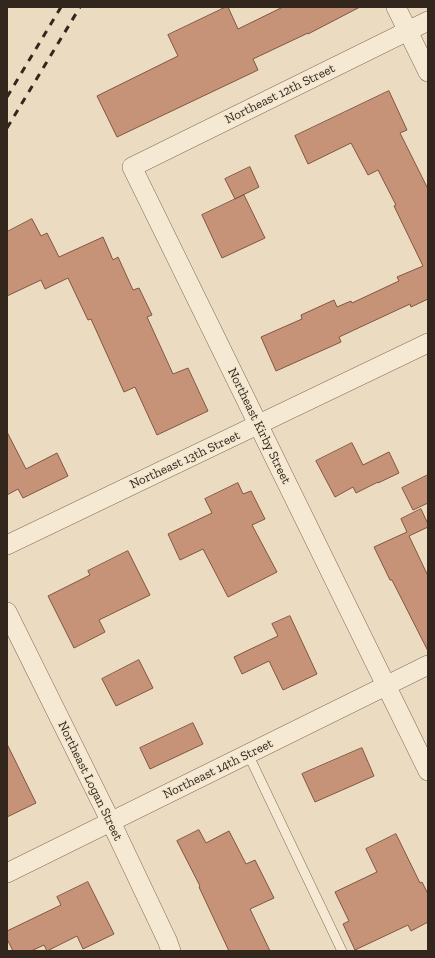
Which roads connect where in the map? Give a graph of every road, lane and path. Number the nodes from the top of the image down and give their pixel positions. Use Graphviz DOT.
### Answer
graph roads {
  1 [pos="396,7"];
  2 [pos="428,21"];
  3 [pos="408,31"];
  4 [pos="428,72"];
  5 [pos="132,167"];
  6 [pos="428,343"];
  7 [pos="259,425"];
  8 [pos="7,545"];
  9 [pos="7,612"];
  10 [pos="428,665"];
  11 [pos="387,685"];
  12 [pos="248,754"];
  13 [pos="428,771"];
  14 [pos="111,822"];
  15 [pos="7,873"];
  16 [pos="171,951"];
  17 [pos="342,951"];
  1 -- 3 [label="street"];
  2 -- 3 [label="street, Northeast 12th Street"];
  3 -- 4 [label="street"];
  3 -- 5 [label="street, Northeast 12th Street"];
  5 -- 7 [label="street, Northeast Kirby Street"];
  6 -- 7 [label="street, Northeast 13th Street"];
  7 -- 8 [label="street, Northeast 13th Street"];
  7 -- 11 [label="street, Northeast Kirby Street"];
  9 -- 14 [label="street, Northeast Logan Street"];
  10 -- 11 [label="street, Northeast 14th Street"];
  11 -- 12 [label="street, Northeast 14th Street"];
  11 -- 13 [label="street, Northeast Kirby Street"];
  12 -- 14 [label="street, Northeast 14th Street"];
  12 -- 17 [label="lane"];
  14 -- 15 [label="street, Northeast 14th Street"];
  14 -- 16 [label="street, Northeast Logan Street"];
}
